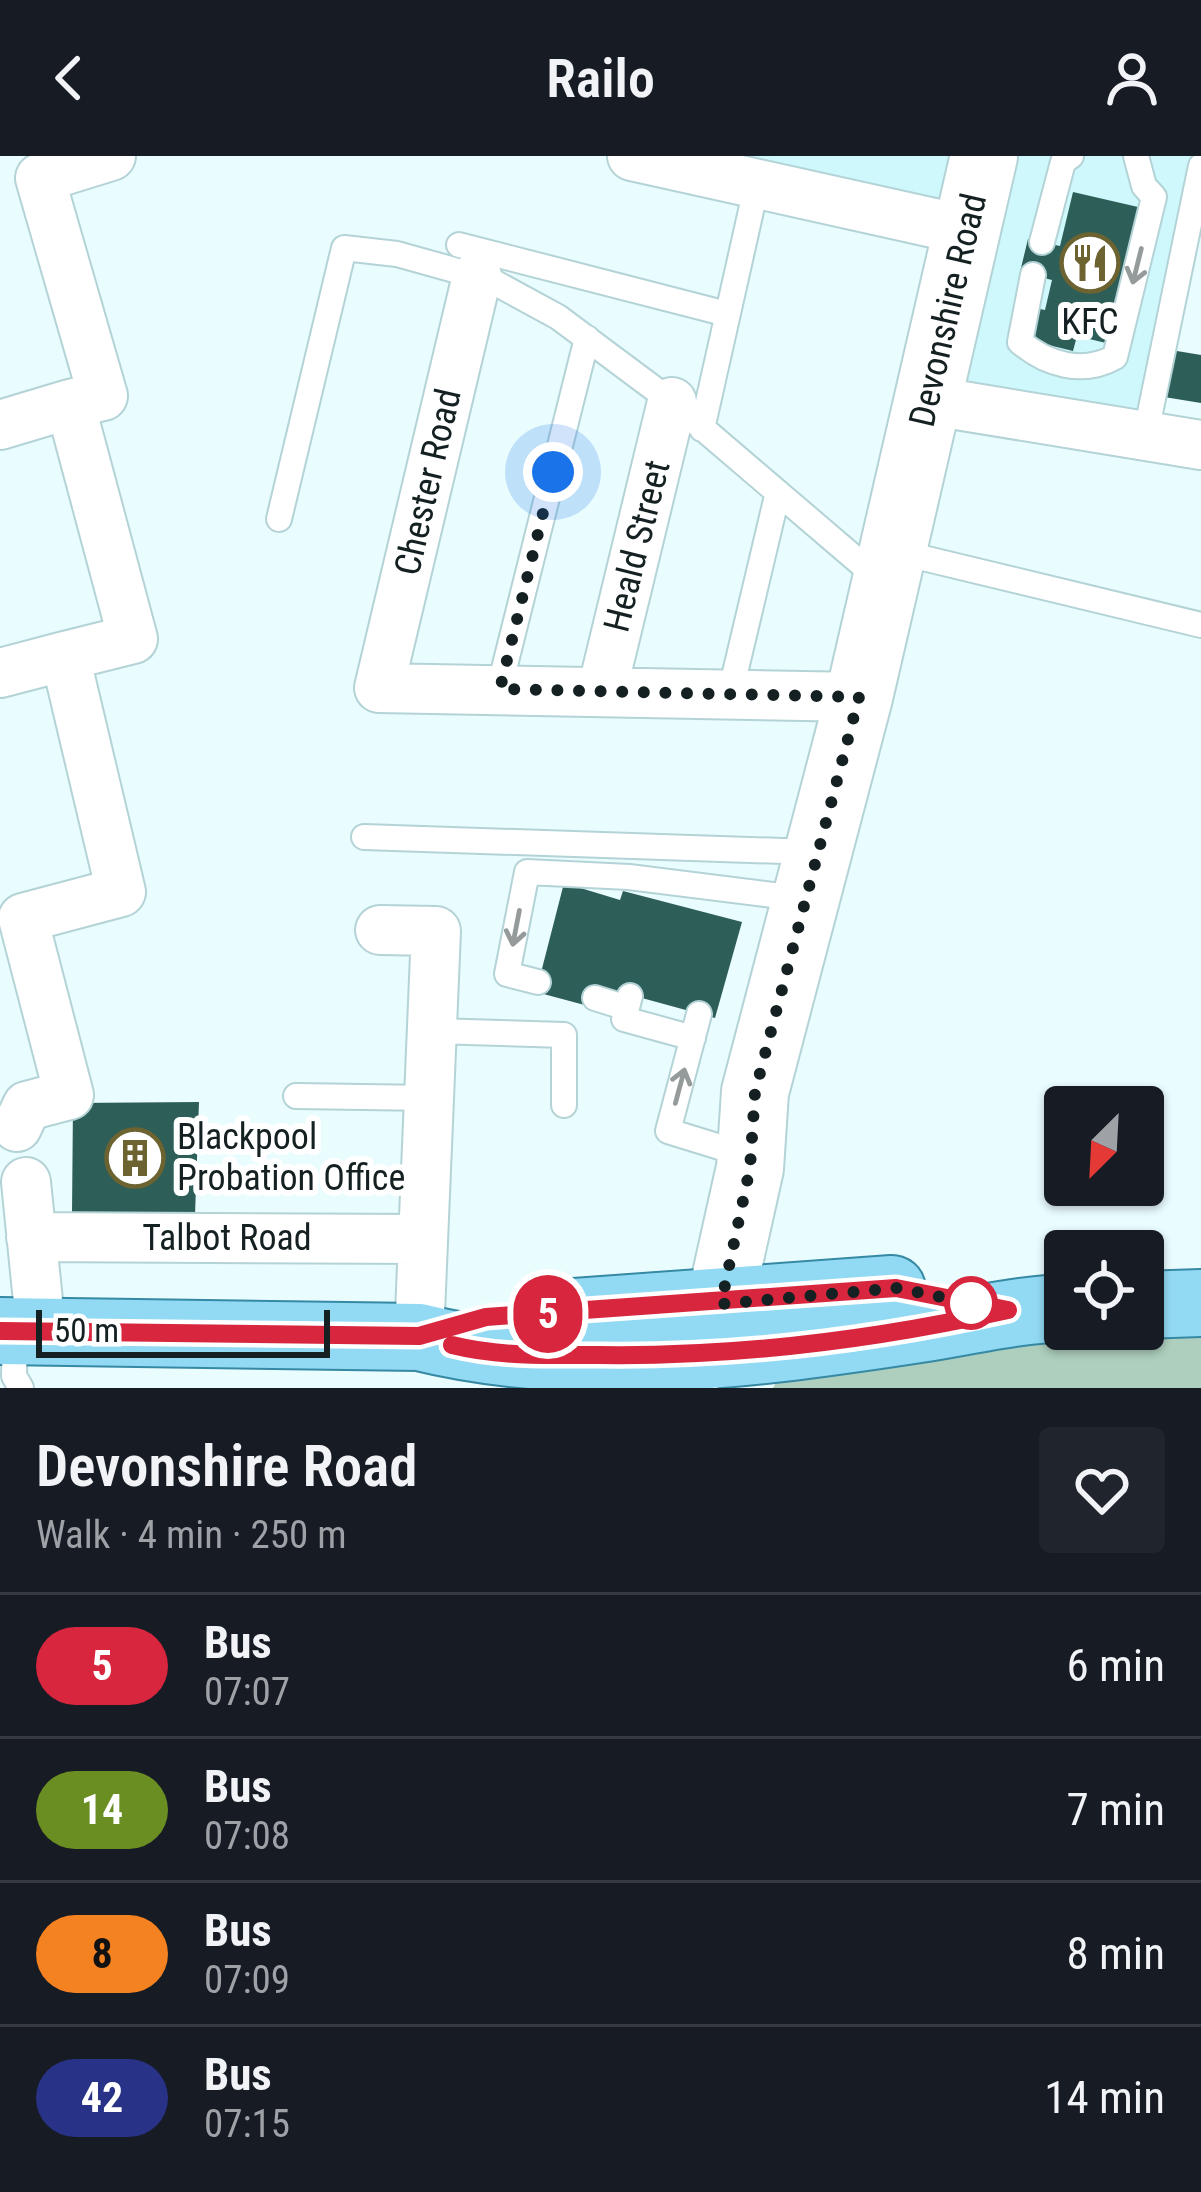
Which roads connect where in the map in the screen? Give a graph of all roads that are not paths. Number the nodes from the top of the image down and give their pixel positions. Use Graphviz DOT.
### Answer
graph roads {
  1 [pos="111,156"];
  2 [pos="632,156"];
  3 [pos="984,156"];
  4 [pos="1071,156"];
  5 [pos="1136,156"];
  6 [pos="1201,166"];
  7 [pos="758,184"];
  8 [pos="965,230"];
  9 [pos="1042,242"];
  10 [pos="468,261"];
  11 [pos="1033,275"];
  12 [pos="1189,280"];
  13 [pos="727,314"];
  14 [pos="587,338"];
  15 [pos="926,400"];
  16 [pos="70,404"];
  17 [pos="687,416"];
  18 [pos="0,424"];
  19 [pos="1145,437"];
  20 [pos="1201,446"];
  21 [pos="777,496"];
  22 [pos="279,519"];
  23 [pos="890,568"];
  24 [pos="1201,625"];
  25 [pos="65,656"];
  26 [pos="0,673"];
  27 [pos="500,689"];
  28 [pos="602,691"];
  29 [pos="730,694"];
  30 [pos="859,697"];
  31 [pos="364,837"];
  32 [pos="814,876"];
  33 [pos="735,890"];
  34 [pos="727,918"];
  35 [pos="12,921"];
  36 [pos="380,930"];
  37 [pos="538,982"];
  38 [pos="595,998"];
  39 [pos="433,1031"];
  40 [pos="296,1096"];
  41 [pos="430,1098"];
  42 [pos="564,1105"];
  43 [pos="17,1127"];
  44 [pos="735,1152"];
  45 [pos="26,1182"];
  46 [pos="31,1237"];
  47 [pos="423,1239"];
  48 [pos="1201,1303"];
  49 [pos="1164,1304"];
  50 [pos="1036,1309"];
  51 [pos="419,1336"];
  52 [pos="19,1346"];
  53 [pos="688,1350"];
  54 [pos="520,1354"];
  55 [pos="598,1388"];
  1 -- 16 [label="street"];
  2 -- 7 [label="street"];
  3 -- 8 [label="main road, Devonshire Road"];
  4 -- 9 [label="lane"];
  5 -- 11 [label="lane, one-way"];
  6 -- 12 [label="lane"];
  7 -- 8 [label="street"];
  7 -- 13 [label="lane"];
  8 -- 15 [label="main road, Devonshire Road"];
  10 -- 13 [label="lane"];
  10 -- 14 [label="lane"];
  10 -- 22 [label="lane"];
  10 -- 27 [label="street, Chester Road"];
  12 -- 19 [label="lane"];
  13 -- 17 [label="lane"];
  14 -- 17 [label="lane"];
  14 -- 27 [label="lane"];
  15 -- 19 [label="street"];
  15 -- 23 [label="main road, Devonshire Road"];
  16 -- 18 [label="street"];
  16 -- 25 [label="street"];
  17 -- 21 [label="lane"];
  17 -- 28 [label="street, Heald Street"];
  19 -- 20 [label="street"];
  21 -- 23 [label="lane"];
  21 -- 29 [label="lane"];
  23 -- 24 [label="lane"];
  23 -- 30 [label="main road, Devonshire Road"];
  25 -- 26 [label="street"];
  25 -- 35 [label="street"];
  27 -- 28 [label="street"];
  28 -- 29 [label="street"];
  29 -- 30 [label="street"];
  30 -- 32 [label="main road, Devonshire Road"];
  31 -- 32 [label="lane"];
  32 -- 33 [label="lane"];
  32 -- 44 [label="main road, Devonshire Road"];
  33 -- 34 [label="lane"];
  33 -- 37 [label="lane, one-way"];
  35 -- 43 [label="street"];
  36 -- 39 [label="street"];
  44 -- 38 [label="lane, one-way"];
  39 -- 41 [label="street"];
  39 -- 42 [label="lane"];
  40 -- 41 [label="lane"];
  41 -- 47 [label="street"];
  44 -- 53 [label="main road, Devonshire Road"];
  45 -- 46 [label="street"];
  46 -- 47 [label="street, Talbot Road"];
  46 -- 52 [label="street"];
  47 -- 51 [label="street"];
  48 -- 49 [label="main road"];
  50 -- 53 [label="main road"];
  51 -- 52 [label="main road"];
  51 -- 53 [label="main road"];
  51 -- 54 [label="main road"];
  53 -- 54 [label="main road"];
  54 -- 55 [label="main road"];
}
